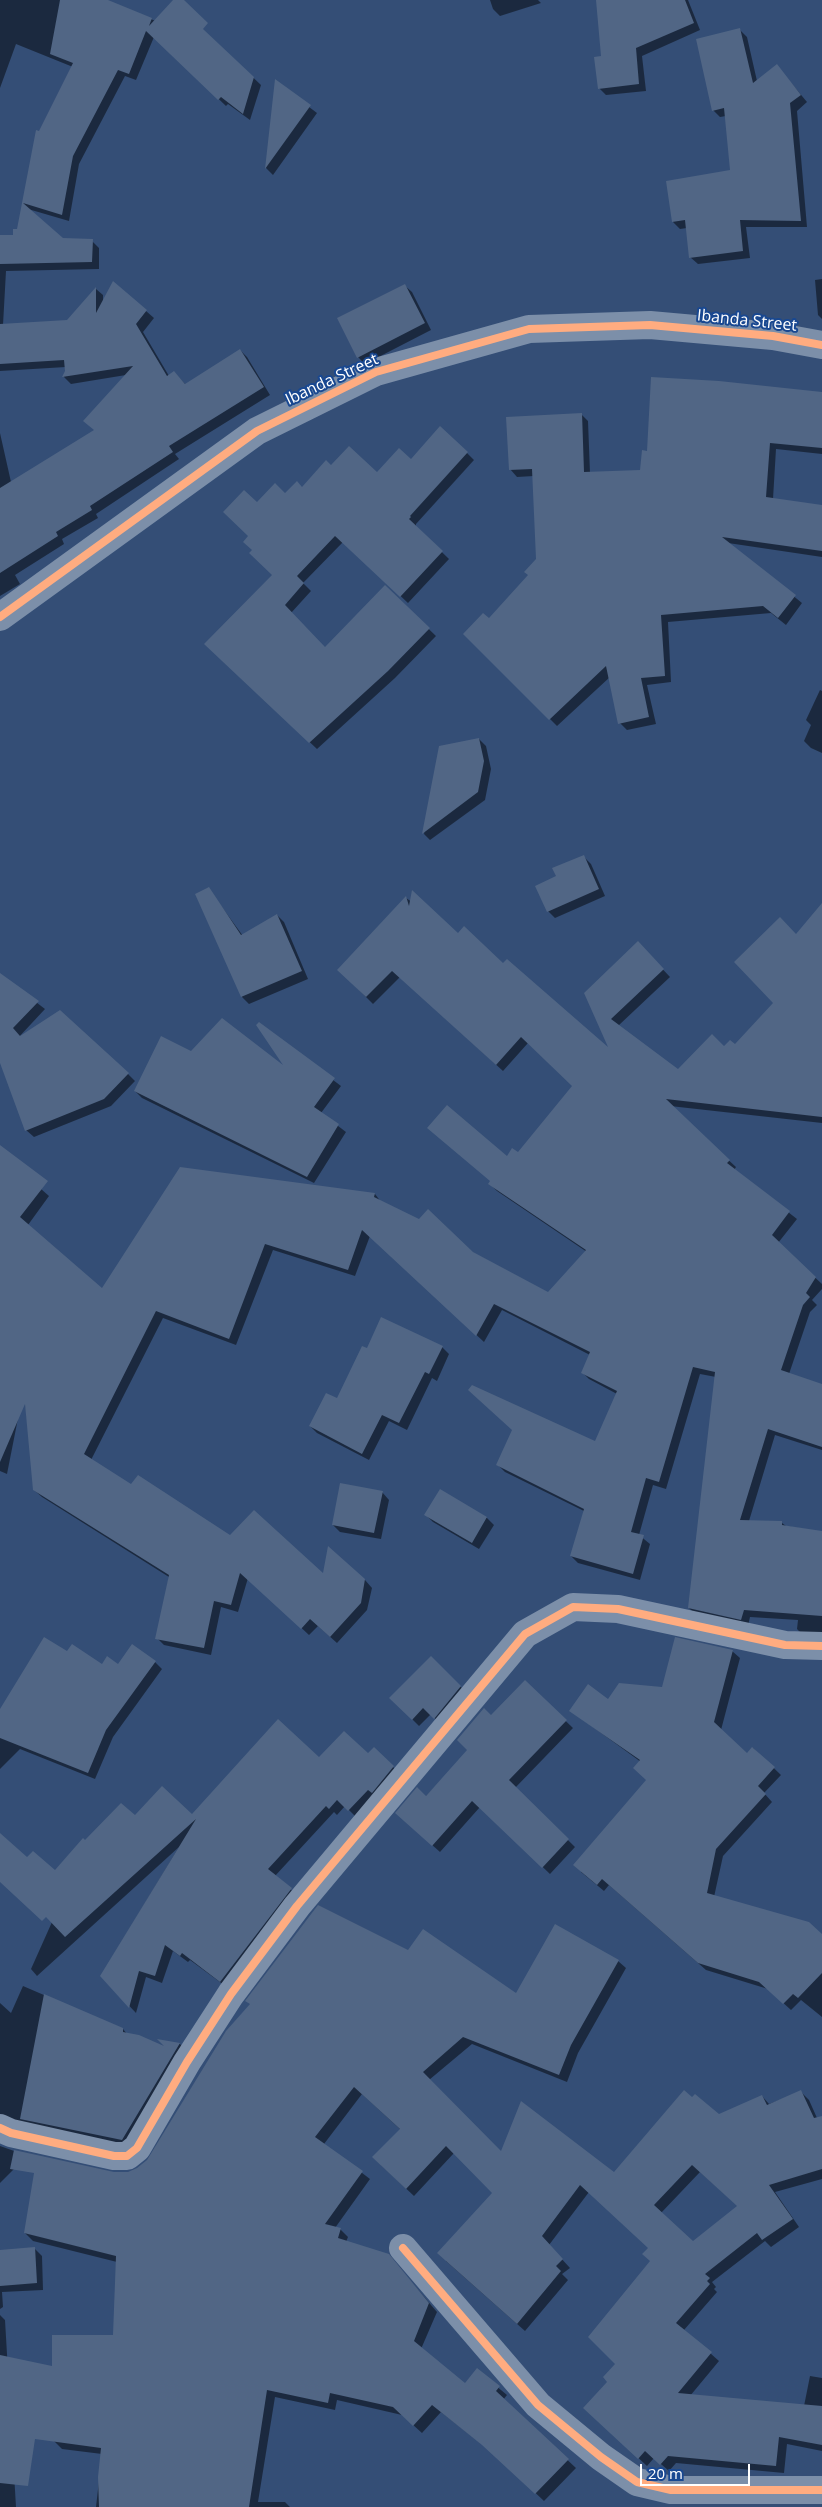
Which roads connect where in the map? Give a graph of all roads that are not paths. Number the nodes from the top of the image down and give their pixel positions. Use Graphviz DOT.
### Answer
graph roads {
  1 [pos="822,345"];
  2 [pos="0,617"];
  3 [pos="822,1646"];
  4 [pos="0,2128"];
  5 [pos="403,2248"];
  6 [pos="822,2490"];
  1 -- 2 [label="street, Ibanda Street"];
  3 -- 4 [label="street"];
  5 -- 6 [label="street"];
}
